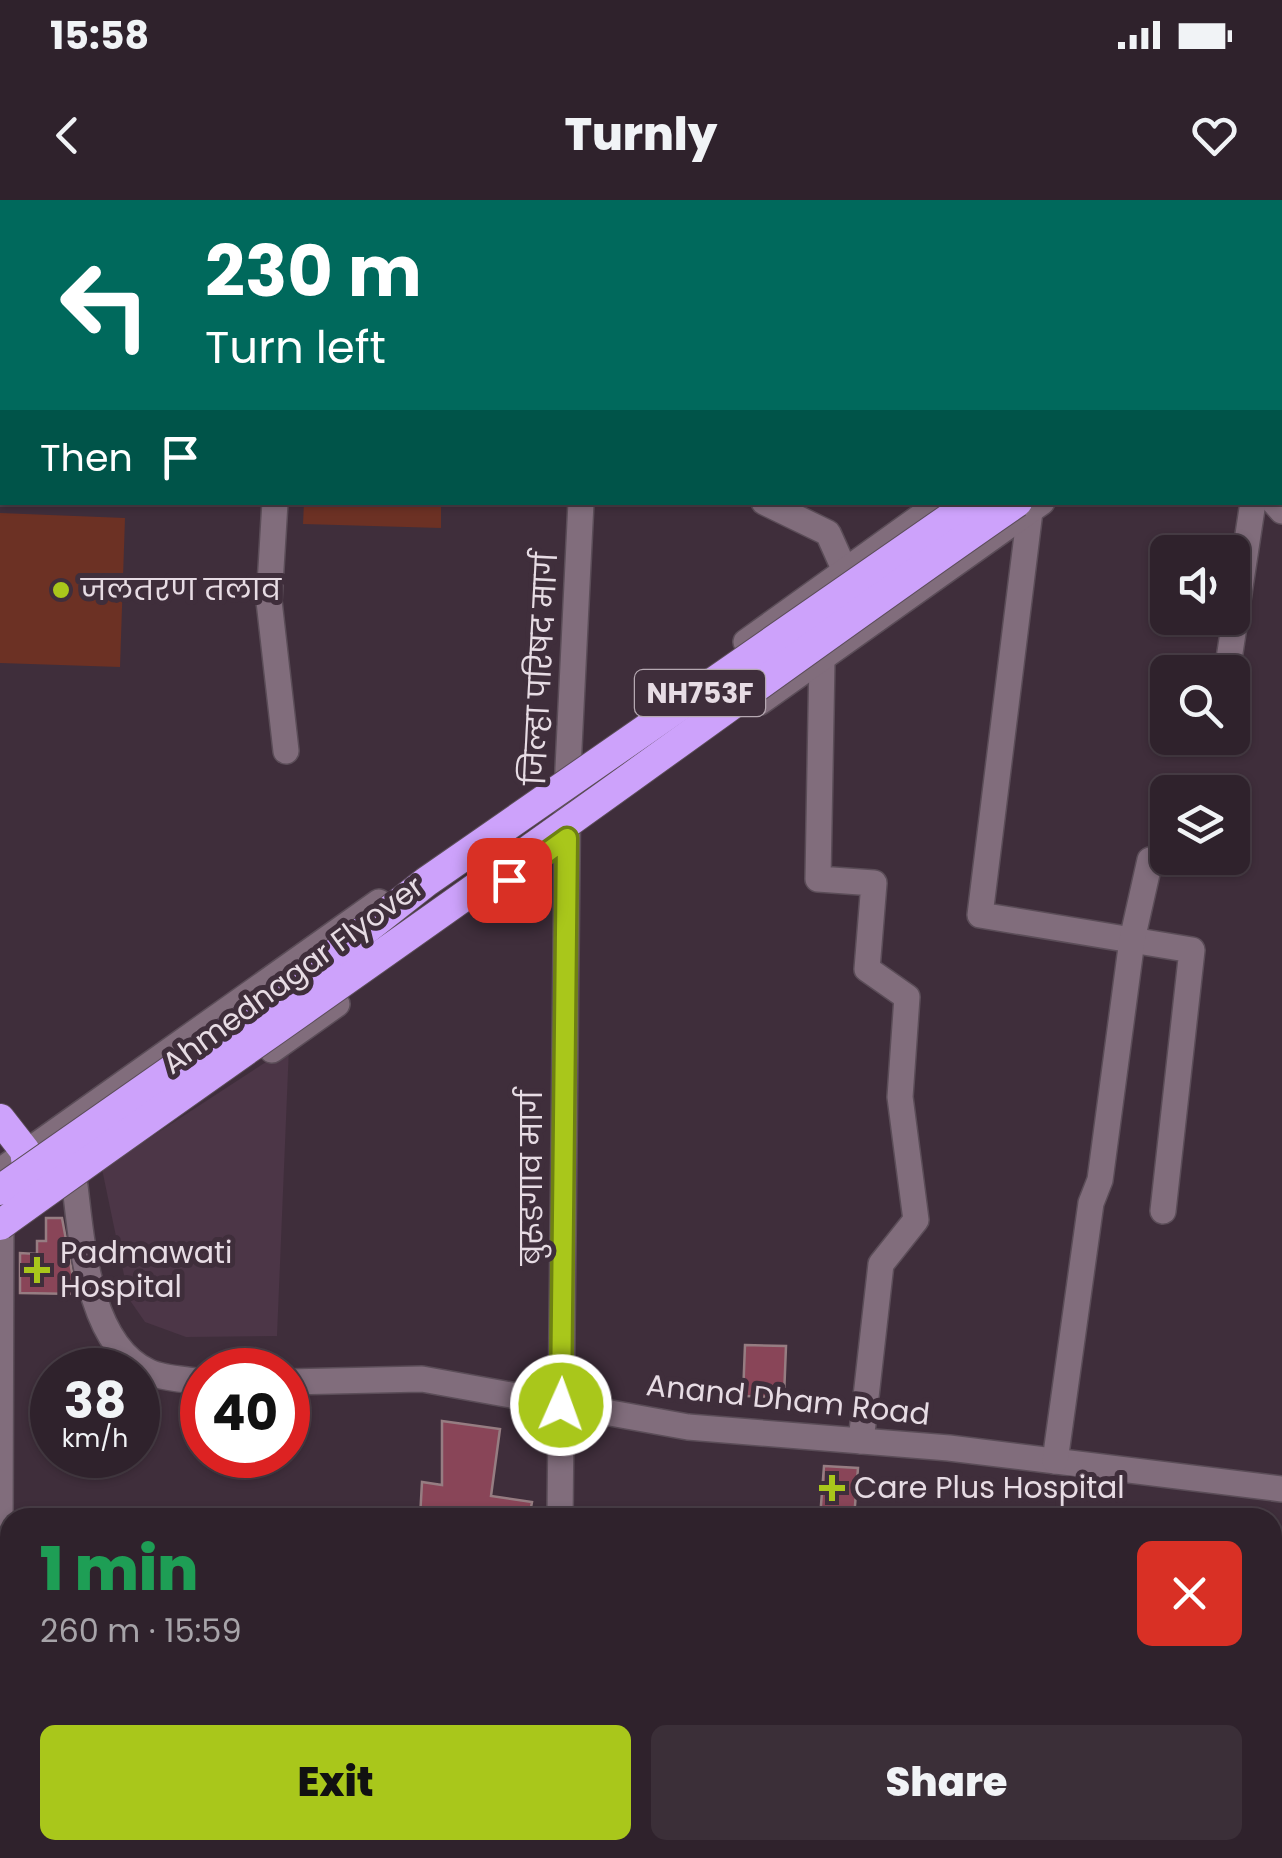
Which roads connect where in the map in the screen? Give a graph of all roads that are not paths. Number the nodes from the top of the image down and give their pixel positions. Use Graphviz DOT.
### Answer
graph roads {
  1 [pos="275,505"];
  2 [pos="581,505"];
  3 [pos="770,505"];
  4 [pos="937,505"];
  5 [pos="970,505"];
  6 [pos="1030,505"];
  7 [pos="1254,505"];
  8 [pos="845,571"];
  9 [pos="1230,655"];
  10 [pos="822,659"];
  11 [pos="286,750"];
  12 [pos="568,768"];
  13 [pos="567,838"];
  14 [pos="1150,860"];
  15 [pos="1132,940"];
  16 [pos="0,1119"];
  17 [pos="25,1151"];
  18 [pos="0,1171"];
  19 [pos="75,1186"];
  20 [pos="0,1190"];
  21 [pos="1162,1211"];
  22 [pos="34,1214"];
  23 [pos="1,1233"];
  24 [pos="180,1378"];
  25 [pos="310,1382"];
  26 [pos="561,1405"];
  27 [pos="861,1441"];
  28 [pos="1055,1461"];
  29 [pos="1282,1489"];
  30 [pos="0,1508"];
  31 [pos="560,1508"];
  1 -- 11 [label="street"];
  2 -- 12 [label="street, जिल्हा परिषद मार्ग"];
  3 -- 8 [label="street"];
  4 -- 8 [label="street"];
  5 -- 20 [label="highway, Ahmednagar Flyover / NH753F, bridge"];
  6 -- 10 [label="street"];
  6 -- 15 [label="street"];
  6 -- 23 [label="highway, Ahmednagar Flyover / NH753F, bridge"];
  7 -- 9 [label="street"];
  8 -- 12 [label="street"];
  10 -- 13 [label="street"];
  10 -- 27 [label="street"];
  12 -- 13 [label="street, जिल्हा परिषद मार्ग"];
  12 -- 17 [label="street"];
  13 -- 19 [label="street"];
  13 -- 26 [label="street, बुरूडगाव मार्ग"];
  14 -- 15 [label="street"];
  15 -- 21 [label="street"];
  15 -- 28 [label="street"];
  16 -- 17 [label="highway"];
  17 -- 18 [label="street"];
  17 -- 22 [label="highway"];
  18 -- 23 [label="street"];
  19 -- 22 [label="street"];
  19 -- 24 [label="street"];
  22 -- 23 [label="street"];
  23 -- 30 [label="street"];
  25 -- 26 [label="street, Anand Dham Road"];
  26 -- 27 [label="street, Anand Dham Road"];
  26 -- 31 [label="street, बुरूडगाव मार्ग"];
  27 -- 28 [label="street, Anand Dham Road"];
  28 -- 29 [label="street, Anand Dham Road"];
}
